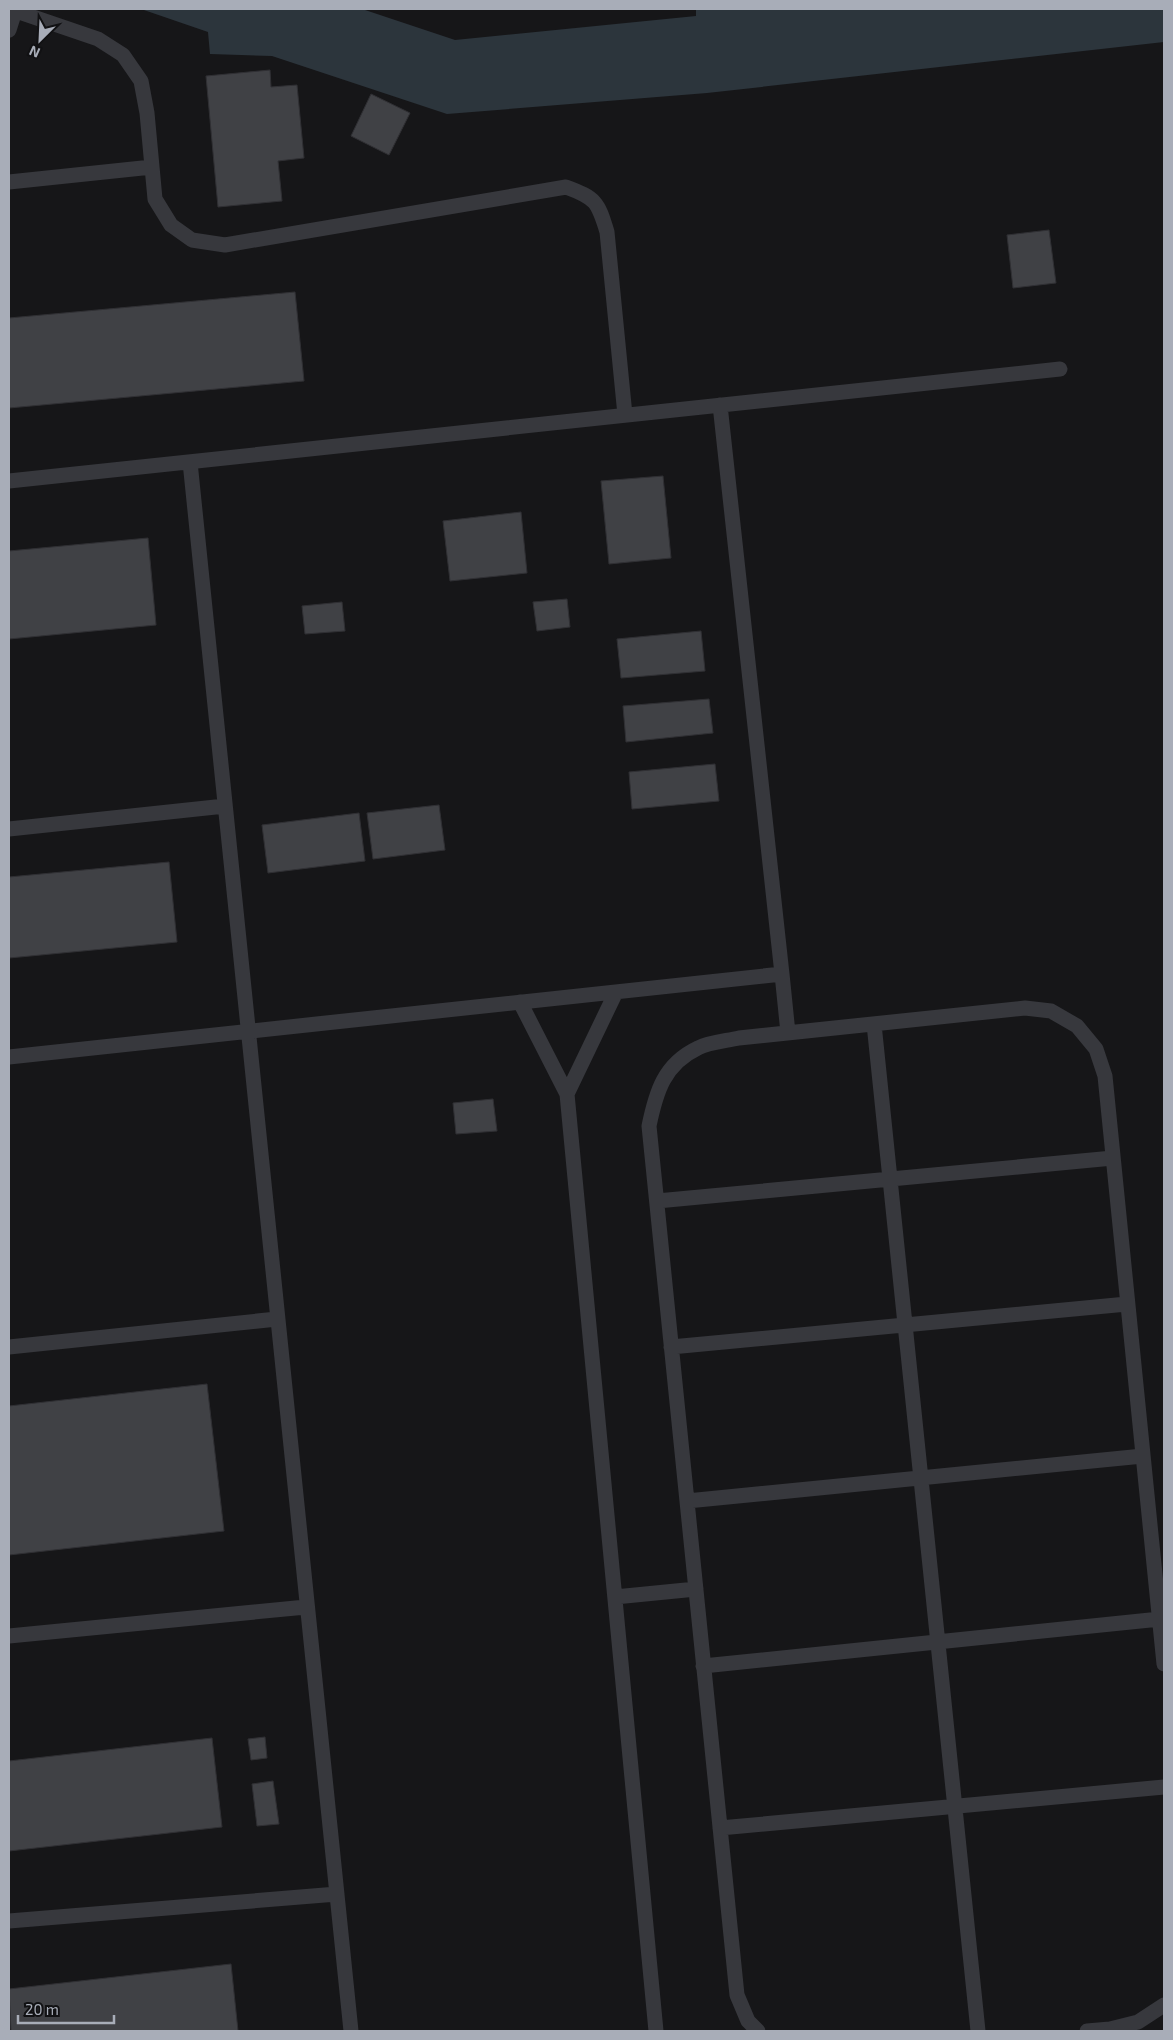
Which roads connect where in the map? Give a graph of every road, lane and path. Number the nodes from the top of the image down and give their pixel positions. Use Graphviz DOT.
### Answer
graph roads {
  1 [pos="12,10"];
  2 [pos="9,30"];
  3 [pos="152,167"];
  4 [pos="9,182"];
  5 [pos="1060,369"];
  6 [pos="720,405"];
  7 [pos="625,415"];
  8 [pos="190,462"];
  9 [pos="9,481"];
  10 [pos="225,806"];
  11 [pos="9,829"];
  12 [pos="782,974"];
  13 [pos="616,992"];
  14 [pos="520,1002"];
  15 [pos="874,1024"];
  16 [pos="248,1031"];
  17 [pos="788,1033"];
  18 [pos="9,1057"];
  19 [pos="567,1094"];
  20 [pos="1113,1158"];
  21 [pos="891,1179"];
  22 [pos="657,1201"];
  23 [pos="1128,1304"];
  24 [pos="277,1319"];
  25 [pos="905,1325"];
  26 [pos="9,1347"];
  27 [pos="671,1347"];
  28 [pos="1143,1456"];
  29 [pos="921,1478"];
  30 [pos="687,1501"];
  31 [pos="696,1589"];
  32 [pos="615,1597"];
  33 [pos="306,1607"];
  34 [pos="1160,1620"];
  35 [pos="9,1636"];
  36 [pos="938,1642"];
  37 [pos="1164,1664"];
  38 [pos="703,1666"];
  39 [pos="1164,1787"];
  40 [pos="955,1806"];
  41 [pos="720,1828"];
  42 [pos="336,1894"];
  43 [pos="9,1921"];
  44 [pos="1164,2005"];
  45 [pos="351,2031"];
  46 [pos="656,2031"];
  47 [pos="758,2031"];
  48 [pos="978,2031"];
  49 [pos="1087,2031"];
  1 -- 2 [label="lane"];
  1 -- 3 [label="lane"];
  3 -- 4 [label="lane"];
  3 -- 7 [label="lane"];
  5 -- 6 [label="lane"];
  6 -- 7 [label="lane"];
  6 -- 12 [label="lane"];
  7 -- 8 [label="lane"];
  8 -- 9 [label="lane"];
  8 -- 10 [label="lane"];
  10 -- 11 [label="lane"];
  10 -- 16 [label="lane"];
  12 -- 13 [label="lane"];
  12 -- 17 [label="lane"];
  13 -- 14 [label="lane"];
  13 -- 19 [label="lane"];
  14 -- 16 [label="lane"];
  14 -- 19 [label="lane"];
  15 -- 17 [label="lane"];
  15 -- 20 [label="lane"];
  15 -- 21 [label="lane"];
  16 -- 18 [label="lane"];
  16 -- 24 [label="lane"];
  17 -- 22 [label="lane"];
  19 -- 32 [label="lane"];
  20 -- 21 [label="lane"];
  20 -- 23 [label="lane"];
  21 -- 22 [label="lane"];
  21 -- 25 [label="lane"];
  22 -- 27 [label="lane"];
  23 -- 25 [label="lane"];
  23 -- 28 [label="lane"];
  24 -- 26 [label="lane"];
  24 -- 33 [label="lane"];
  25 -- 27 [label="lane"];
  25 -- 29 [label="lane"];
  27 -- 30 [label="lane"];
  28 -- 29 [label="lane"];
  28 -- 34 [label="lane"];
  29 -- 30 [label="lane"];
  29 -- 36 [label="lane"];
  30 -- 31 [label="lane"];
  31 -- 32 [label="lane"];
  31 -- 38 [label="lane"];
  32 -- 46 [label="lane"];
  33 -- 35 [label="lane"];
  33 -- 42 [label="lane"];
  34 -- 36 [label="lane"];
  34 -- 37 [label="lane"];
  36 -- 38 [label="lane"];
  36 -- 40 [label="lane"];
  38 -- 41 [label="lane"];
  39 -- 40 [label="lane"];
  40 -- 41 [label="lane"];
  40 -- 48 [label="lane"];
  41 -- 47 [label="lane"];
  42 -- 43 [label="lane"];
  42 -- 45 [label="lane"];
  44 -- 49 [label="lane"];
}
